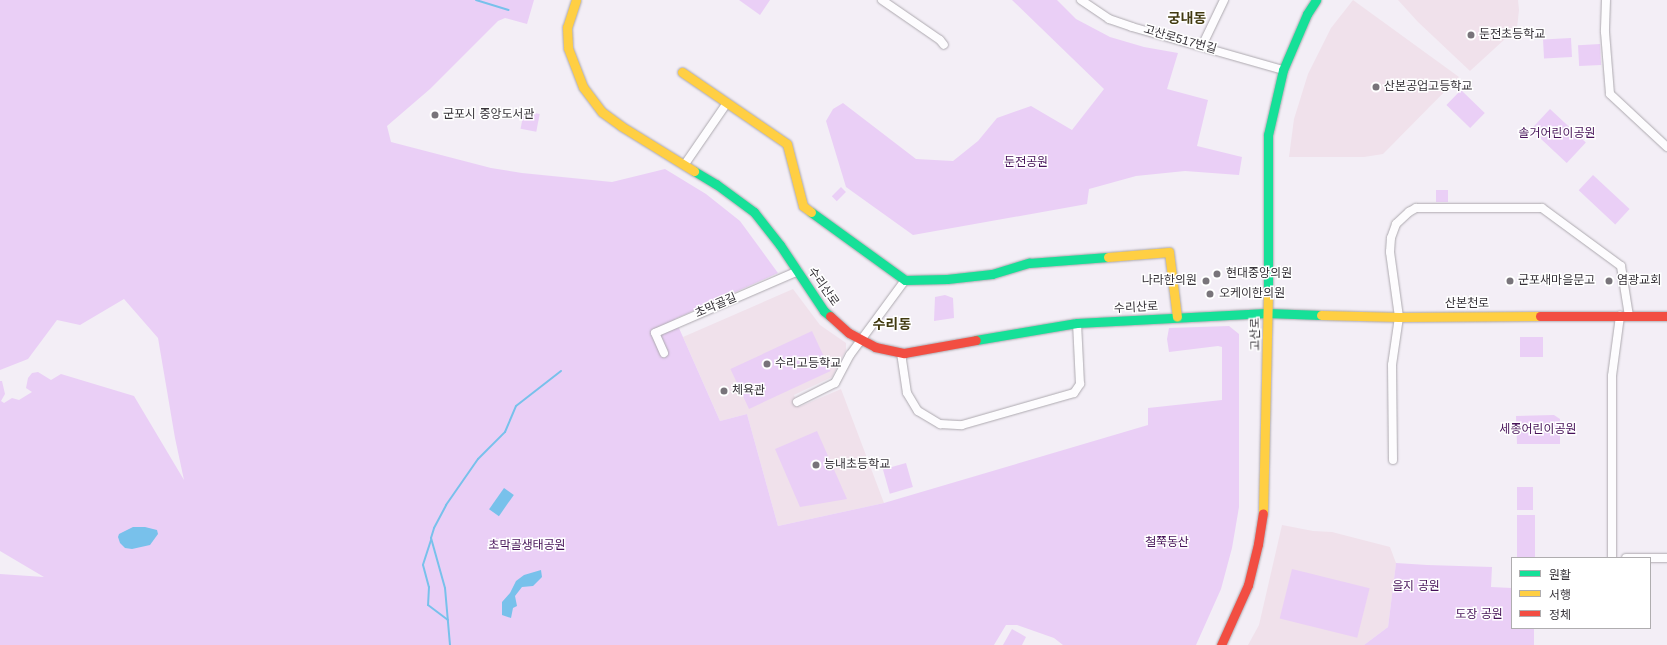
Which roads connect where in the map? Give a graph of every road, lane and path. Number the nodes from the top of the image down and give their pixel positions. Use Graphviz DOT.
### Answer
graph roads {
  1 [pos="576,0"];
  2 [pos="882,0"];
  3 [pos="1081,0"];
  4 [pos="1224,0"];
  5 [pos="1316,0"];
  6 [pos="1606,0"];
  7 [pos="1092,4"];
  8 [pos="944,45"];
  9 [pos="1202,46"];
  10 [pos="1283,70"];
  11 [pos="682,72"];
  12 [pos="727,103"];
  13 [pos="1667,147"];
  14 [pos="685,164"];
  15 [pos="798,271"];
  16 [pos="905,280"];
  17 [pos="1267,313"];
  18 [pos="1624,316"];
  19 [pos="1667,316"];
  20 [pos="1177,317"];
  21 [pos="1399,317"];
  22 [pos="1077,323"];
  23 [pos="862,340"];
  24 [pos="664,353"];
  25 [pos="901,353"];
  26 [pos="797,402"];
  27 [pos="1392,460"];
  28 [pos="1612,557"];
  29 [pos="1651,558"];
  30 [pos="1667,558"];
  31 [pos="1221,645"];
  1 -- 14 [label="street, 수리산로"];
  2 -- 8 [label="street"];
  3 -- 7 [label="street, 고산로517번길"];
  4 -- 9 [label="street"];
  5 -- 10 [label="street, 고산로"];
  6 -- 13 [label="street"];
  7 -- 9 [label="street, 고산로517번길"];
  9 -- 10 [label="street, 고산로517번길"];
  10 -- 17 [label="street, 고산로"];
  11 -- 12 [label="street"];
  12 -- 14 [label="street"];
  12 -- 16 [label="street"];
  14 -- 15 [label="street, 수리산로"];
  15 -- 23 [label="street, 수리산로"];
  15 -- 24 [label="street, 초막골길"];
  16 -- 20 [label="street"];
  16 -- 23 [label="street"];
  17 -- 20 [label="street, 수리산로"];
  17 -- 21 [label="street, 산본천로"];
  17 -- 31 [label="street, 고산로"];
  18 -- 19 [label="street, 산본천로"];
  18 -- 21 [label="street, 산본천로"];
  18 -- 21 [label="street"];
  18 -- 28 [label="street"];
  20 -- 22 [label="street, 수리산로"];
  21 -- 27 [label="street"];
  22 -- 25 [label="street, 수리산로"];
  22 -- 25 [label="street"];
  23 -- 25 [label="street, 수리산로"];
  23 -- 26 [label="street"];
  29 -- 30 [label="street"];
}
